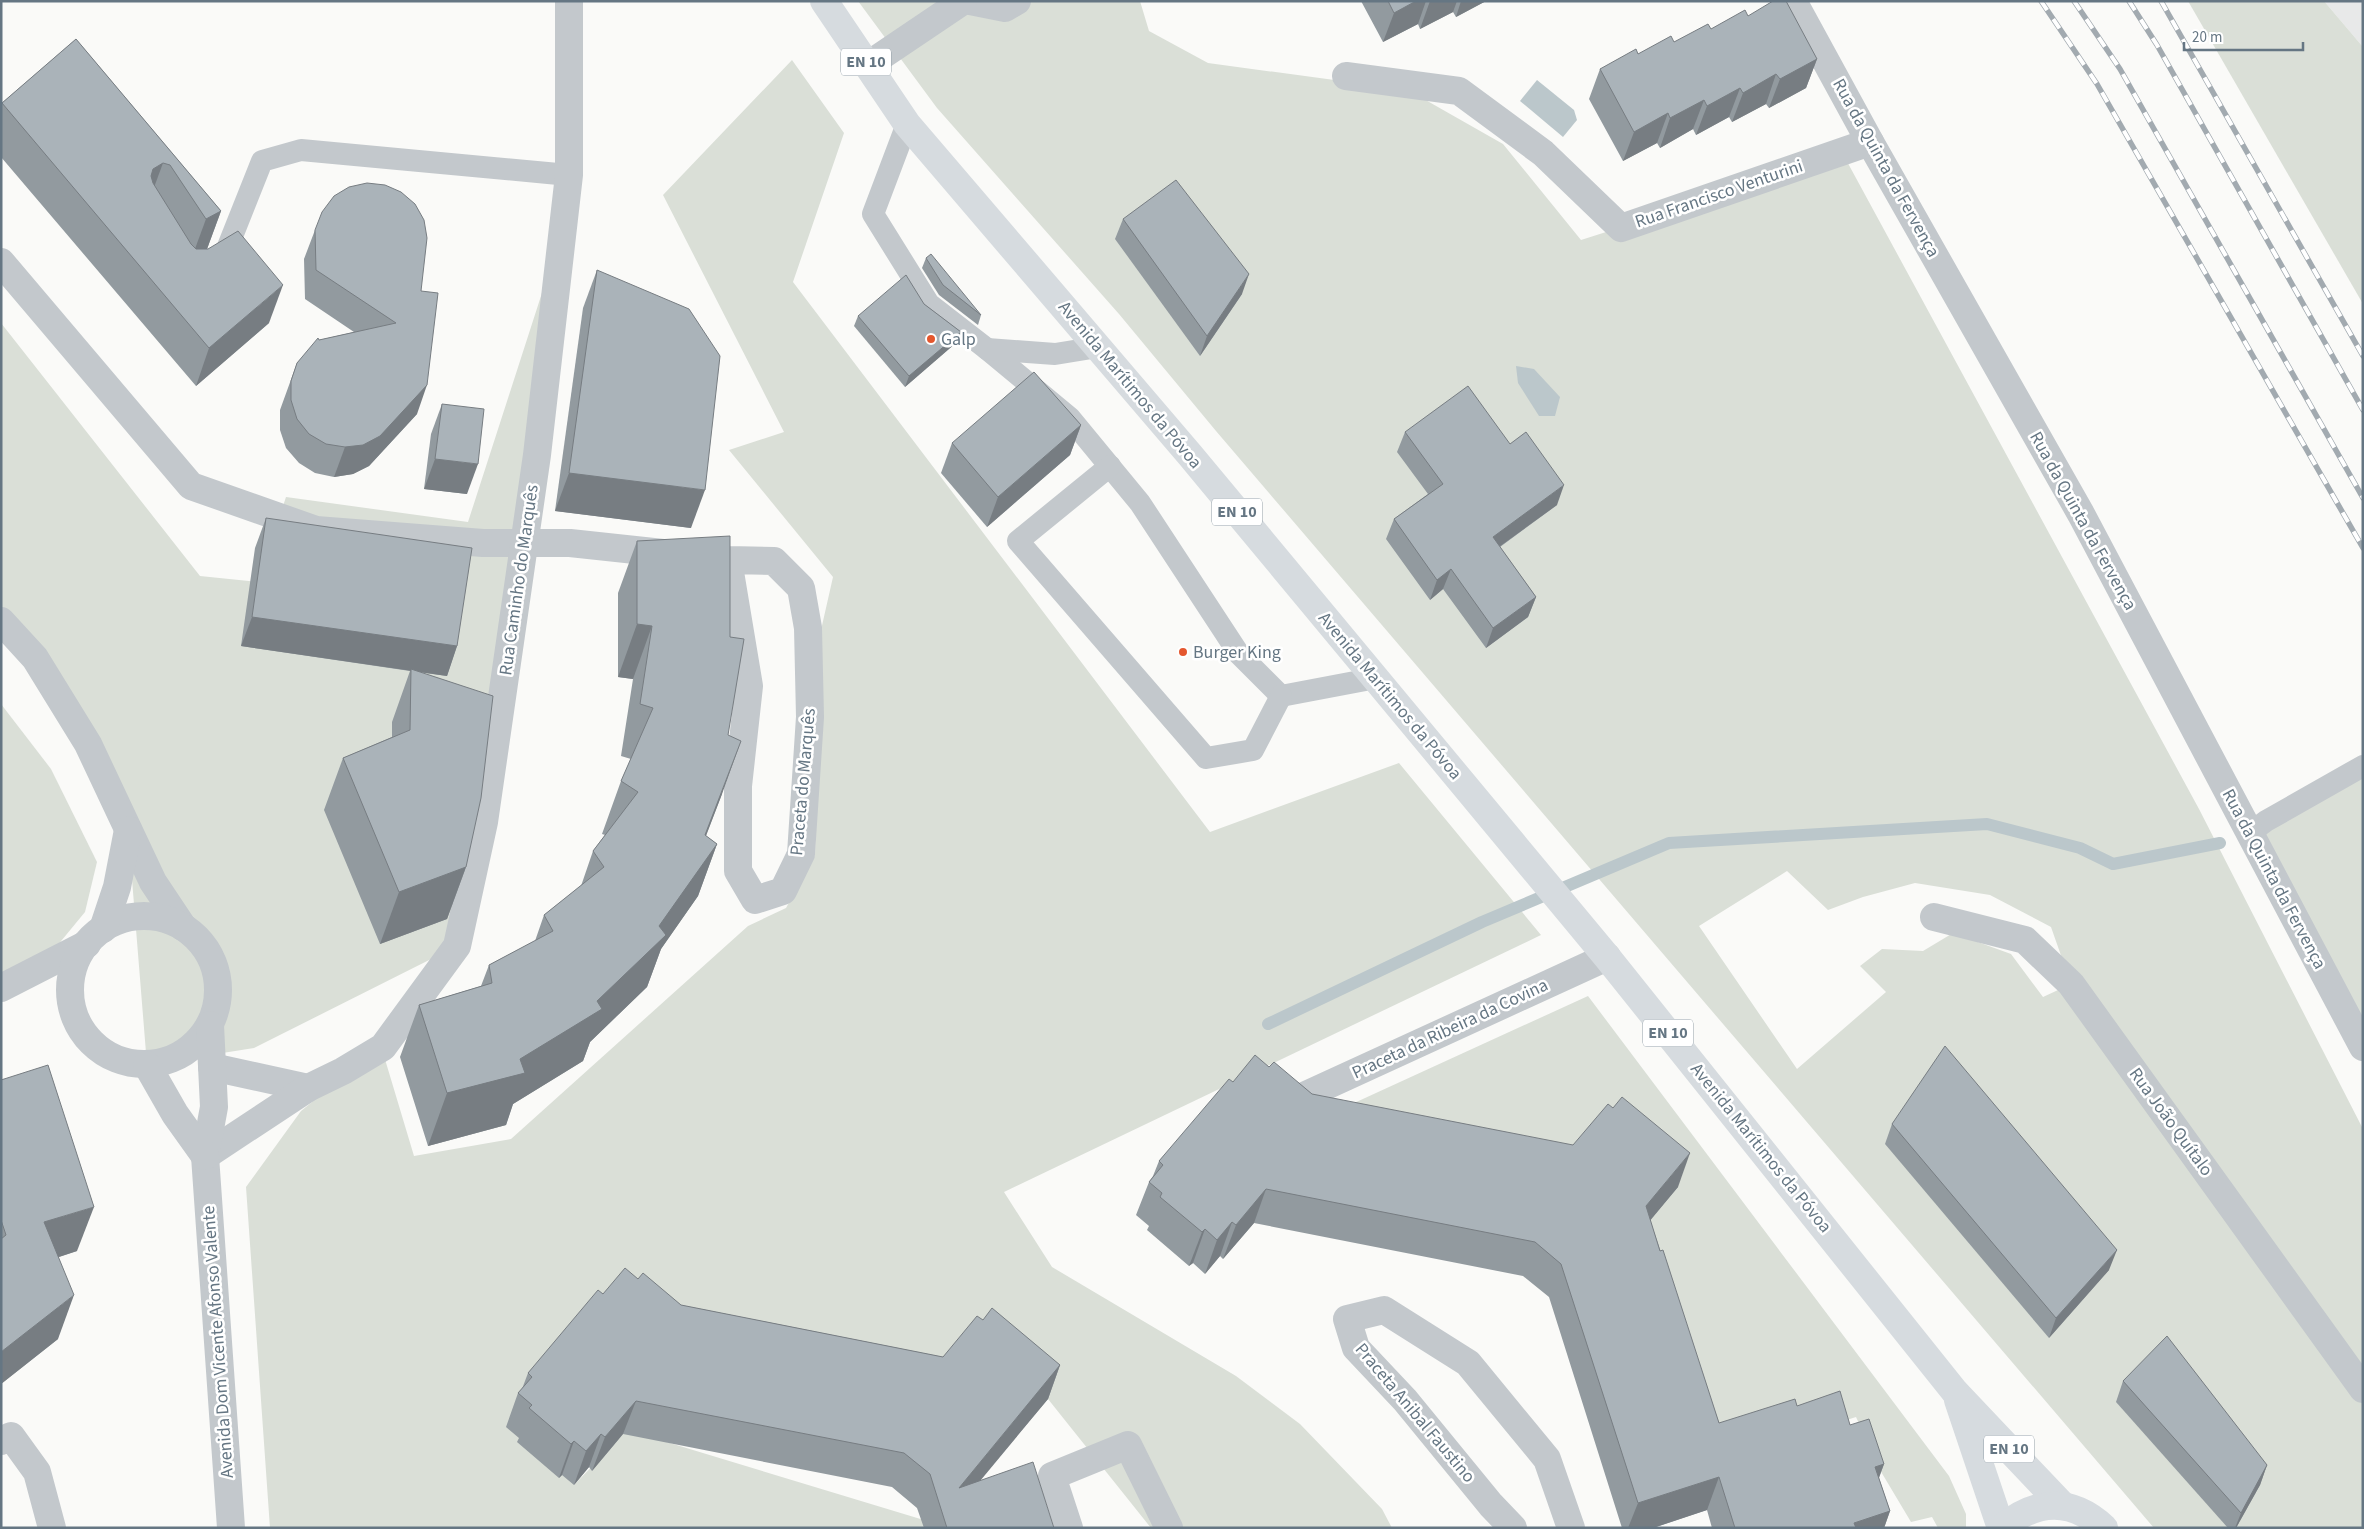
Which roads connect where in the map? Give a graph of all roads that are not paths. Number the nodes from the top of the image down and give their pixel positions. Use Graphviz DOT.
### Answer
graph roads {
  1 [pos="569,1"];
  2 [pos="824,1"];
  3 [pos="963,1"];
  4 [pos="970,1"];
  5 [pos="1018,1"];
  6 [pos="1794,1"];
  7 [pos="868,65"];
  8 [pos="1346,76"];
  9 [pos="907,124"];
  10 [pos="1870,142"];
  11 [pos="569,175"];
  12 [pos="1,262"];
  13 [pos="202,267"];
  14 [pos="1098,347"];
  15 [pos="987,349"];
  16 [pos="1110,466"];
  17 [pos="524,544"];
  18 [pos="728,560"];
  19 [pos="1,621"];
  20 [pos="1376,678"];
  21 [pos="1281,696"];
  22 [pos="2363,766"];
  23 [pos="128,830"];
  24 [pos="2250,834"];
  25 [pos="1934,917"];
  26 [pos="183,927"];
  27 [pos="95,936"];
  28 [pos="1607,957"];
  29 [pos="1,988"];
  30 [pos="210,1025"];
  31 [pos="2363,1047"];
  32 [pos="147,1064"];
  33 [pos="212,1068"];
  34 [pos="308,1088"];
  35 [pos="1293,1101"];
  36 [pos="205,1156"];
  37 [pos="2363,1388"];
  38 [pos="1955,1392"];
  39 [pos="1,1441"];
  40 [pos="2063,1506"];
  41 [pos="52,1528"];
  42 [pos="231,1528"];
  43 [pos="1069,1528"];
  44 [pos="1169,1528"];
  45 [pos="1514,1528"];
  46 [pos="1571,1528"];
  47 [pos="2002,1528"];
  48 [pos="2104,1528"];
  1 -- 11 [label="street, Rua Caminho do Marquês"];
  2 -- 7 [label="main road, Avenida Marítimos da Póvoa / EN 10"];
  3 -- 7 [label="street"];
  4 -- 5 [label="street"];
  6 -- 10 [label="street, Rua da Quinta da Fervença"];
  7 -- 9 [label="main road, Avenida Marítimos da Póvoa / EN 10"];
  8 -- 10 [label="street, Rua Francisco Venturini"];
  9 -- 14 [label="main road, Avenida Marítimos da Póvoa / EN 10"];
  9 -- 15 [label="lane"];
  10 -- 24 [label="street, Rua da Quinta da Fervença"];
  11 -- 13 [label="lane"];
  11 -- 17 [label="street, Rua Caminho do Marquês"];
  12 -- 17 [label="street, Praceta do Marquês"];
  14 -- 15 [label="lane"];
  14 -- 20 [label="main road, Avenida Marítimos da Póvoa / EN 10"];
  15 -- 16 [label="lane"];
  16 -- 21 [label="lane"];
  16 -- 21 [label="lane"];
  17 -- 18 [label="street, Praceta do Marquês"];
  17 -- 34 [label="street, Rua Caminho do Marquês"];
  18 -- 18 [label="street, Praceta do Marquês"];
  19 -- 23 [label="street, Avenida Dom Vicente Afonso Valente"];
  20 -- 21 [label="lane"];
  20 -- 28 [label="main road, Avenida Marítimos da Póvoa / EN 10"];
  22 -- 24 [label="lane"];
  23 -- 26 [label="street, Avenida Dom Vicente Afonso Valente"];
  23 -- 27 [label="street, Avenida Dom Vicente Afonso Valente"];
  24 -- 31 [label="street, Rua da Quinta da Fervença"];
  25 -- 37 [label="street, Rua João Quítalo"];
  26 -- 27 [label="street, Avenida Dom Vicente Afonso Valente"];
  26 -- 30 [label="street, Avenida Dom Vicente Afonso Valente"];
  27 -- 29 [label="street"];
  27 -- 32 [label="street, Avenida Dom Vicente Afonso Valente"];
  28 -- 35 [label="street, Praceta da Ribeira da Covina"];
  28 -- 38 [label="main road, Avenida Marítimos da Póvoa / EN 10"];
  30 -- 32 [label="street, Avenida Dom Vicente Afonso Valente"];
  30 -- 33 [label="street, Avenida Dom Vicente Afonso Valente"];
  32 -- 36 [label="street"];
  33 -- 34 [label="street"];
  33 -- 36 [label="street, Avenida Dom Vicente Afonso Valente"];
  34 -- 36 [label="street, Rua Caminho do Marquês"];
  36 -- 42 [label="street, Avenida Dom Vicente Afonso Valente"];
  38 -- 40 [label="main road, Avenida Marítimos da Póvoa / EN 10"];
  38 -- 47 [label="main road, Avenida Marítimos da Póvoa"];
  39 -- 41 [label="street"];
  40 -- 47 [label="main road, Avenida Marítimos da Póvoa"];
  40 -- 48 [label="main road, Avenida Marítimos da Póvoa"];
  43 -- 44 [label="street"];
  45 -- 46 [label="street, Praceta Anibal Faustino"];
}
